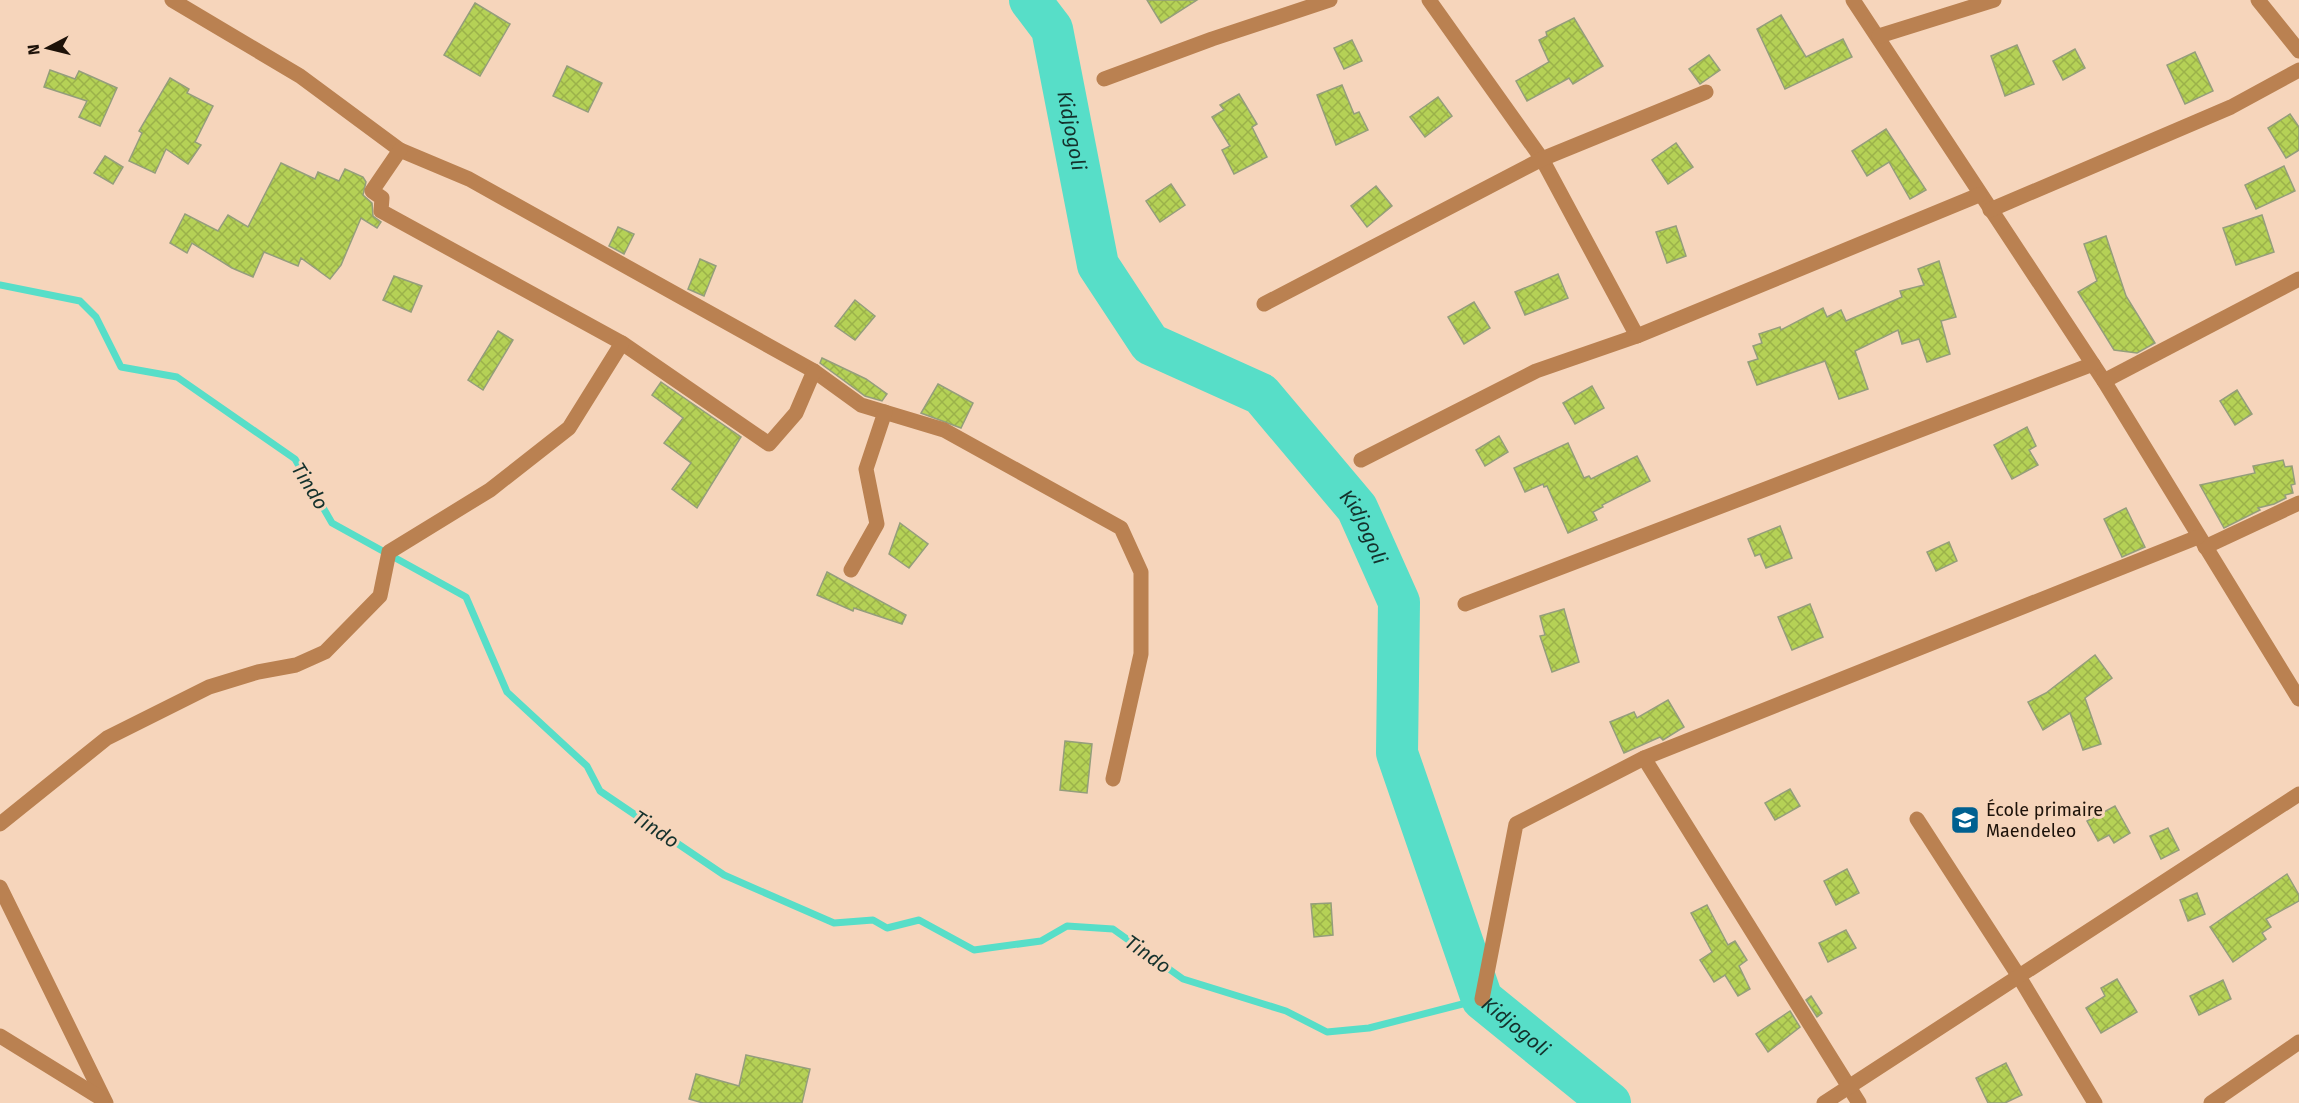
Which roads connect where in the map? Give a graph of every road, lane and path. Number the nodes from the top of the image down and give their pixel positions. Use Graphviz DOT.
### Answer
graph roads {
  1 [pos="172,0"];
  2 [pos="1330,0"];
  3 [pos="1429,0"];
  4 [pos="1853,0"];
  5 [pos="1994,0"];
  6 [pos="2258,0"];
  7 [pos="1879,36"];
  8 [pos="2299,51"];
  9 [pos="2299,70"];
  10 [pos="1104,79"];
  11 [pos="1706,92"];
  12 [pos="400,150"];
  13 [pos="1542,159"];
  14 [pos="1980,195"];
  15 [pos="1990,210"];
  16 [pos="2299,279"];
  17 [pos="1264,304"];
  18 [pos="1637,336"];
  19 [pos="622,343"];
  20 [pos="2093,364"];
  21 [pos="814,371"];
  22 [pos="2104,381"];
  23 [pos="885,412"];
  24 [pos="1361,460"];
  25 [pos="2299,503"];
  26 [pos="2202,542"];
  27 [pos="851,570"];
  28 [pos="1465,604"];
  29 [pos="2299,699"];
  30 [pos="1644,758"];
  31 [pos="1113,779"];
  32 [pos="2299,794"];
  33 [pos="1917,819"];
  34 [pos="0,824"];
  35 [pos="0,886"];
  36 [pos="2018,975"];
  37 [pos="1482,999"];
  38 [pos="0,1036"];
  39 [pos="2299,1042"];
  40 [pos="1848,1085"];
  41 [pos="104,1101"];
  42 [pos="1824,1103"];
  43 [pos="1859,1103"];
  44 [pos="2095,1103"];
  45 [pos="2211,1103"];
  1 -- 12 [label="street"];
  2 -- 10 [label="street"];
  3 -- 13 [label="street"];
  4 -- 7 [label="street"];
  5 -- 7 [label="street"];
  6 -- 8 [label="street"];
  7 -- 14 [label="street"];
  9 -- 15 [label="street"];
  11 -- 13 [label="street"];
  12 -- 19 [label="street"];
  12 -- 21 [label="street"];
  13 -- 17 [label="street"];
  13 -- 18 [label="street"];
  14 -- 15 [label="street"];
  14 -- 18 [label="street"];
  15 -- 20 [label="street"];
  16 -- 22 [label="street"];
  18 -- 24 [label="street"];
  19 -- 21 [label="street"];
  19 -- 34 [label="street"];
  20 -- 22 [label="street"];
  20 -- 28 [label="street"];
  21 -- 23 [label="street"];
  22 -- 26 [label="street"];
  23 -- 27 [label="street"];
  23 -- 31 [label="street"];
  25 -- 26 [label="street"];
  26 -- 29 [label="street"];
  26 -- 30 [label="street"];
  30 -- 37 [label="street"];
  30 -- 40 [label="street"];
  32 -- 36 [label="street"];
  33 -- 36 [label="street"];
  35 -- 41 [label="street"];
  36 -- 40 [label="street"];
  36 -- 44 [label="street"];
  38 -- 41 [label="street"];
  39 -- 45 [label="street"];
  40 -- 42 [label="street"];
  40 -- 43 [label="street"];
}
